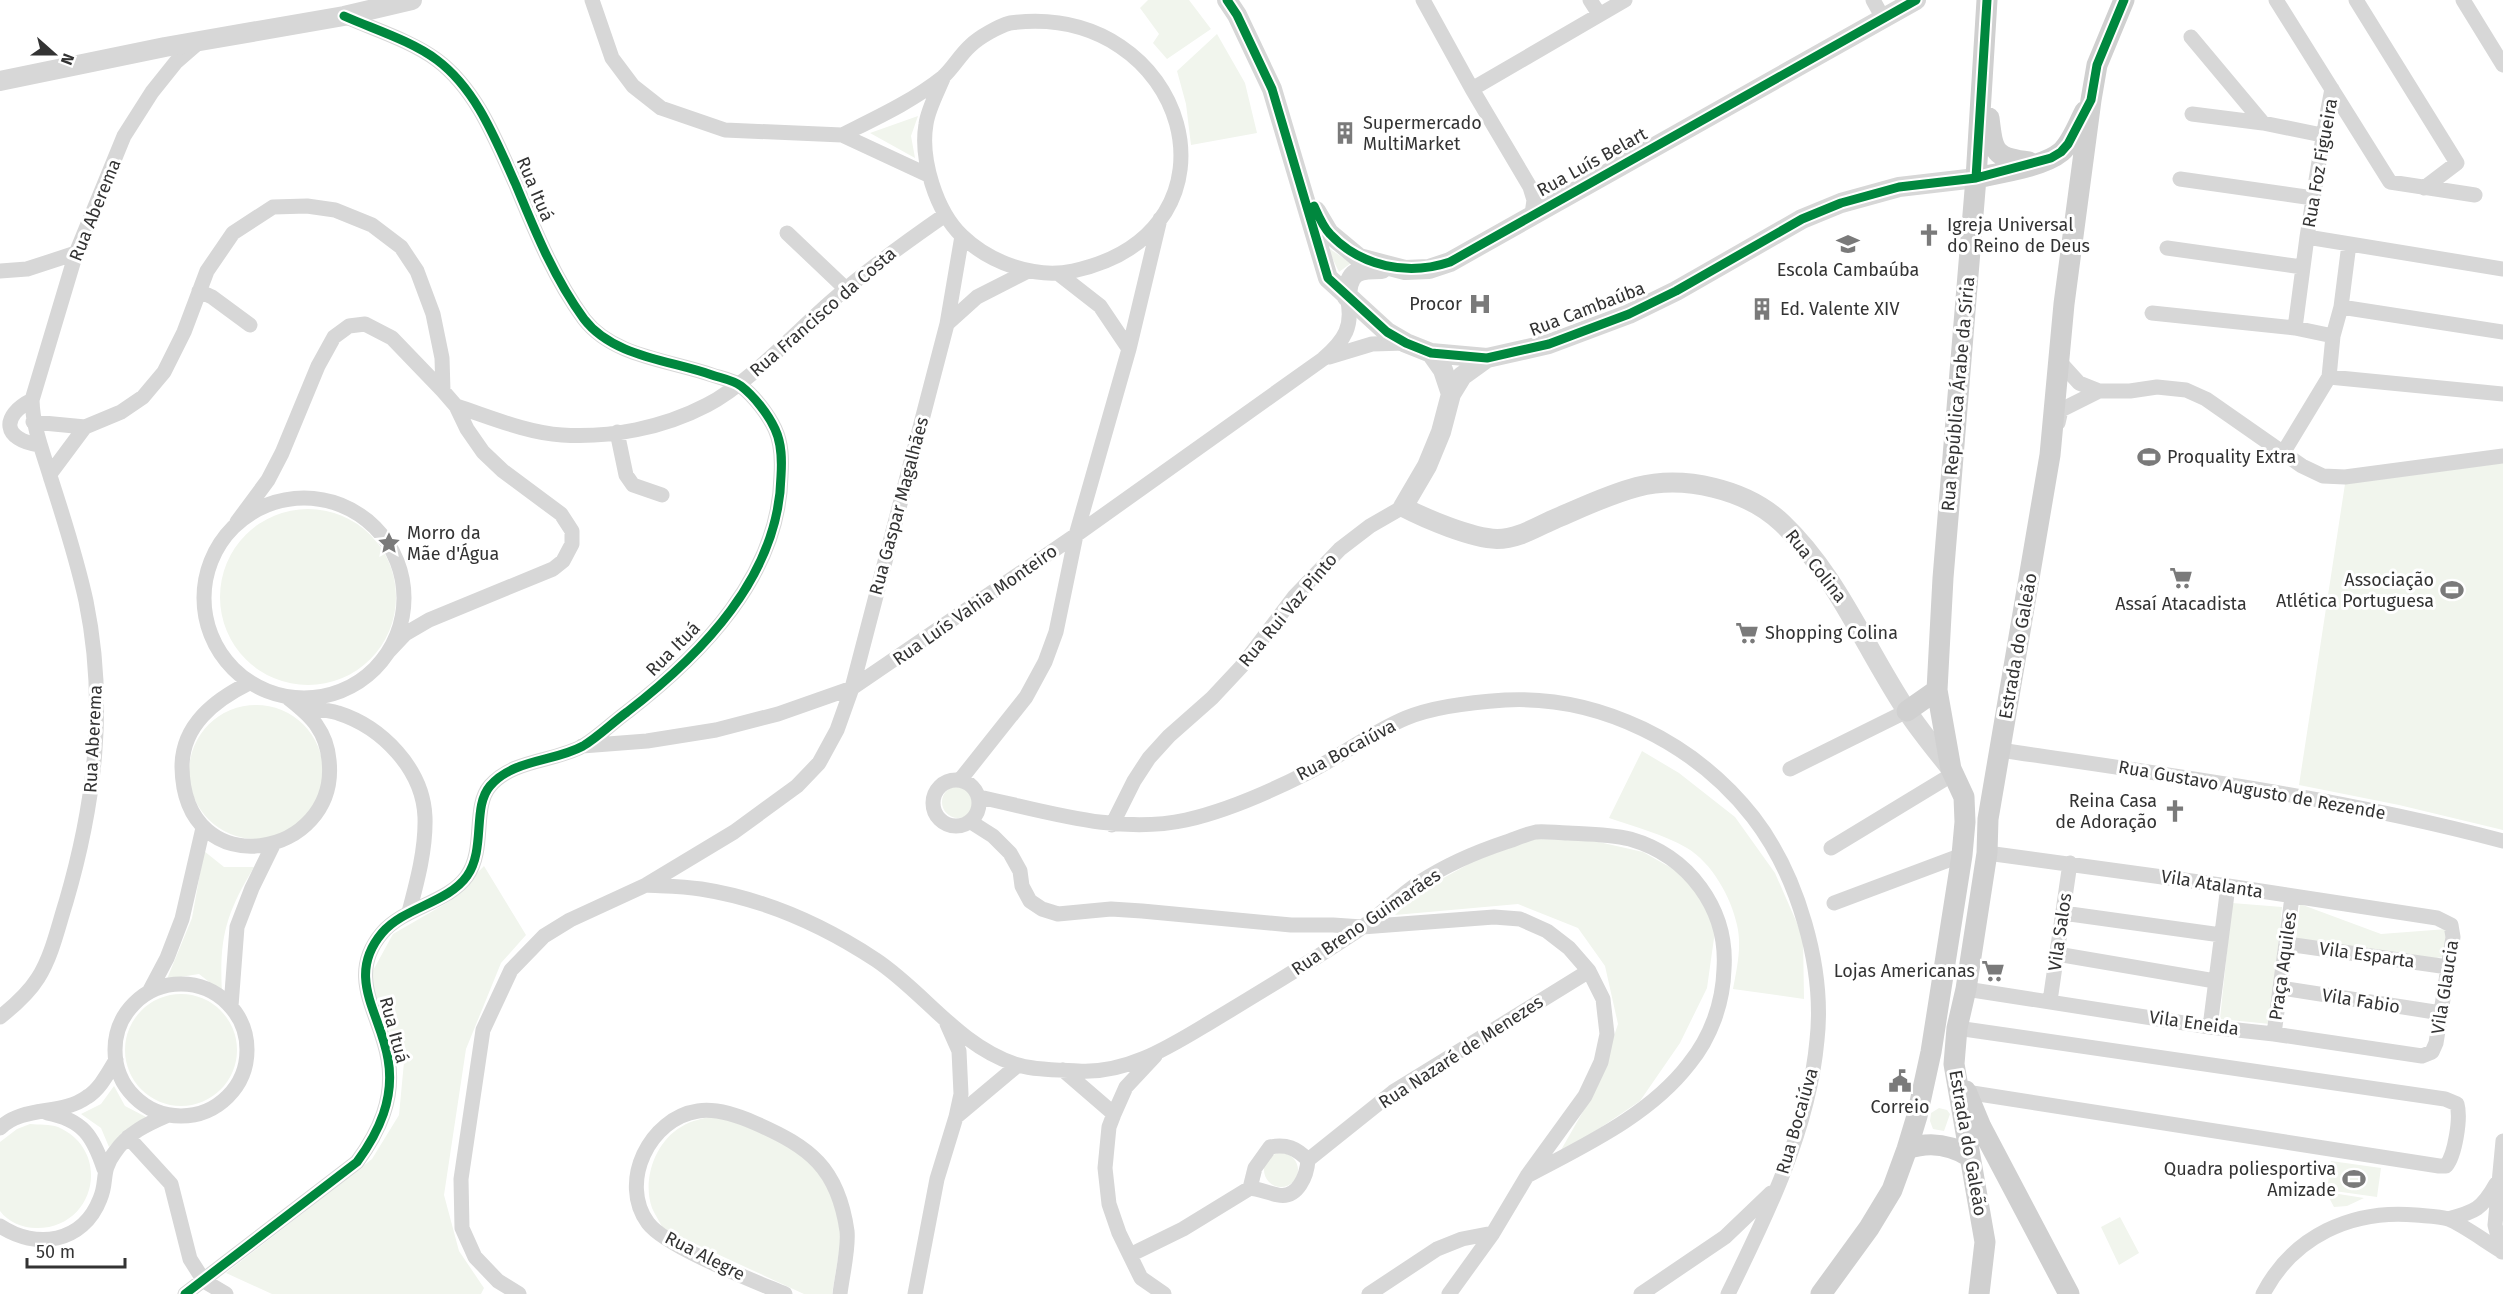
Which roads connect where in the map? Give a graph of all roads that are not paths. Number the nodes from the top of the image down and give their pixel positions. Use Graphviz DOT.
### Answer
graph roads {
  1 [pos="412,0"];
  2 [pos="592,0"];
  3 [pos="1227,0"];
  4 [pos="1423,0"];
  5 [pos="1590,0"];
  6 [pos="1625,0"];
  7 [pos="1873,0"];
  8 [pos="1916,0"];
  9 [pos="1987,0"];
  10 [pos="2124,0"];
  11 [pos="2276,0"];
  12 [pos="2356,0"];
  13 [pos="2463,0"];
  14 [pos="1599,14"];
  15 [pos="344,16"];
  16 [pos="1883,18"];
  17 [pos="2191,37"];
  18 [pos="200,42"];
  19 [pos="2503,65"];
  20 [pos="1983,70"];
  21 [pos="944,76"];
  22 [pos="0,81"];
  23 [pos="2332,89"];
  24 [pos="1472,90"];
  25 [pos="2091,100"];
  26 [pos="2192,114"];
  27 [pos="2263,123"];
  28 [pos="842,135"];
  29 [pos="2322,135"];
  30 [pos="2038,162"];
  31 [pos="928,175"];
  32 [pos="1976,178"];
  33 [pos="2180,179"];
  34 [pos="1301,184"];
  35 [pos="2424,188"];
  36 [pos="2475,195"];
  37 [pos="2313,198"];
  38 [pos="1533,214"];
  39 [pos="945,215"];
  40 [pos="1160,216"];
  41 [pos="787,233"];
  42 [pos="962,236"];
  43 [pos="2307,237"];
  44 [pos="2349,244"];
  45 [pos="2167,248"];
  46 [pos="76,253"];
  47 [pos="2302,267"];
  48 [pos="2503,269"];
  49 [pos="1405,270"];
  50 [pos="0,271"];
  51 [pos="1028,271"];
  52 [pos="1059,274"];
  53 [pos="846,289"];
  54 [pos="199,291"];
  55 [pos="1347,297"];
  56 [pos="2341,307"];
  57 [pos="2152,313"];
  58 [pos="947,324"];
  59 [pos="250,325"];
  60 [pos="2295,328"];
  61 [pos="2503,332"];
  62 [pos="2333,336"];
  63 [pos="1406,343"];
  64 [pos="1129,349"];
  65 [pos="1431,353"];
  66 [pos="1487,358"];
  67 [pos="1323,359"];
  68 [pos="2059,361"];
  69 [pos="2329,377"];
  70 [pos="739,384"];
  71 [pos="443,391"];
  72 [pos="2098,391"];
  73 [pos="1451,394"];
  74 [pos="2503,394"];
  75 [pos="32,400"];
  76 [pos="456,406"];
  77 [pos="33,422"];
  78 [pos="85,427"];
  79 [pos="617,432"];
  80 [pos="39,445"];
  81 [pos="2287,448"];
  82 [pos="2050,455"];
  83 [pos="2503,456"];
  84 [pos="50,474"];
  85 [pos="662,495"];
  86 [pos="1403,507"];
  87 [pos="237,522"];
  88 [pos="1076,535"];
  89 [pos="389,651"];
  90 [pos="249,683"];
  91 [pos="852,688"];
  92 [pos="1937,690"];
  93 [pos="288,698"];
  94 [pos="301,709"];
  95 [pos="1907,711"];
  96 [pos="582,746"];
  97 [pos="2000,750"];
  98 [pos="1790,769"];
  99 [pos="1955,776"];
  100 [pos="960,780"];
  101 [pos="979,797"];
  102 [pos="971,822"];
  103 [pos="1112,825"];
  104 [pos="203,828"];
  105 [pos="2503,841"];
  106 [pos="274,843"];
  107 [pos="1831,848"];
  108 [pos="1987,853"];
  109 [pos="1962,855"];
  110 [pos="2070,863"];
  111 [pos="646,885"];
  112 [pos="2228,886"];
  113 [pos="2292,897"];
  114 [pos="1834,903"];
  115 [pos="409,912"];
  116 [pos="2062,914"];
  117 [pos="2437,918"];
  118 [pos="1362,927"];
  119 [pos="2221,935"];
  120 [pos="2287,944"];
  121 [pos="2057,954"];
  122 [pos="2448,966"];
  123 [pos="1589,971"];
  124 [pos="2216,981"];
  125 [pos="2281,988"];
  126 [pos="1966,989"];
  127 [pos="149,992"];
  128 [pos="2050,1001"];
  129 [pos="231,1006"];
  130 [pos="2441,1013"];
  131 [pos="0,1017"];
  132 [pos="945,1020"];
  133 [pos="2210,1027"];
  134 [pos="1957,1028"];
  135 [pos="2274,1034"];
  136 [pos="1155,1056"];
  137 [pos="2422,1056"];
  138 [pos="116,1060"];
  139 [pos="1954,1064"];
  140 [pos="1018,1065"];
  141 [pos="1064,1070"];
  142 [pos="1966,1092"];
  143 [pos="42,1112"];
  144 [pos="1114,1114"];
  145 [pos="168,1115"];
  146 [pos="956,1117"];
  147 [pos="0,1128"];
  148 [pos="128,1137"];
  149 [pos="2503,1141"];
  150 [pos="1907,1149"];
  151 [pos="1970,1157"];
  152 [pos="1308,1160"];
  153 [pos="104,1169"];
  154 [pos="1527,1176"];
  155 [pos="2497,1182"];
  156 [pos="1250,1188"];
  157 [pos="1776,1188"];
  158 [pos="2448,1219"];
  159 [pos="0,1226"];
  160 [pos="1493,1233"];
  161 [pos="1725,1237"];
  162 [pos="1750,1250"];
  163 [pos="2502,1252"];
  164 [pos="1130,1255"];
  165 [pos="1141,1278"];
  166 [pos="204,1281"];
  167 [pos="185,1294"];
  168 [pos="226,1294"];
  169 [pos="519,1294"];
  170 [pos="785,1294"];
  171 [pos="840,1294"];
  172 [pos="915,1294"];
  173 [pos="1145,1294"];
  174 [pos="1164,1294"];
  175 [pos="1369,1294"];
  176 [pos="1449,1294"];
  177 [pos="1641,1294"];
  178 [pos="1728,1294"];
  179 [pos="1821,1294"];
  180 [pos="1979,1294"];
  181 [pos="2069,1294"];
  182 [pos="2263,1294"];
  1 -- 15 [label="street"];
  2 -- 28 [label="street"];
  3 -- 34 [label="street, Rua Cambaúba"];
  4 -- 24 [label="street"];
  5 -- 14 [label="street"];
  6 -- 14 [label="street"];
  7 -- 16 [label="street"];
  8 -- 16 [label="street, Rua Luís Belart"];
  9 -- 20 [label="main road, Rua República Árabe da Síria"];
  10 -- 25 [label="main road, Estrada do Galeão"];
  11 -- 23 [label="street"];
  12 -- 35 [label="street"];
  13 -- 19 [label="street"];
  14 -- 24 [label="street"];
  15 -- 18 [label="street"];
  15 -- 70 [label="street, Rua Ituá"];
  16 -- 38 [label="street, Rua Luís Belart"];
  17 -- 27 [label="street"];
  18 -- 22 [label="street"];
  18 -- 46 [label="street, Rua Aberema"];
  20 -- 30 [label="main road"];
  20 -- 32 [label="main road, Rua República Árabe da Síria"];
  21 -- 28 [label="street"];
  21 -- 31 [label="street"];
  21 -- 40 [label="street"];
  23 -- 29 [label="street, Rua Foz Figueira"];
  23 -- 35 [label="street"];
  24 -- 38 [label="street"];
  25 -- 30 [label="main road"];
  25 -- 68 [label="main road, Estrada do Galeão"];
  26 -- 27 [label="street"];
  27 -- 29 [label="street"];
  28 -- 31 [label="street"];
  29 -- 37 [label="street, Rua Foz Figueira"];
  30 -- 32 [label="main road"];
  31 -- 39 [label="street"];
  32 -- 66 [label="street, Rua Cambaúba"];
  32 -- 92 [label="main road, Rua República Árabe da Síria"];
  33 -- 37 [label="street"];
  34 -- 49 [label="street, Rua Luís Belart"];
  34 -- 55 [label="street, Rua Cambaúba"];
  35 -- 36 [label="street"];
  37 -- 43 [label="street, Rua Foz Figueira"];
  38 -- 49 [label="street, Rua Luís Belart"];
  39 -- 42 [label="street"];
  39 -- 53 [label="street, Rua Francisco da Costa"];
  40 -- 52 [label="street"];
  40 -- 64 [label="street"];
  41 -- 53 [label="street"];
  42 -- 51 [label="street"];
  42 -- 58 [label="street, Rua Gaspar Magalhães"];
  43 -- 44 [label="street"];
  43 -- 47 [label="street, Rua Foz Figueira"];
  44 -- 48 [label="street"];
  44 -- 56 [label="street"];
  45 -- 47 [label="street"];
  46 -- 50 [label="street"];
  46 -- 75 [label="street, Rua Aberema"];
  47 -- 60 [label="street, Rua Foz Figueira"];
  49 -- 55 [label="street"];
  51 -- 52 [label="street"];
  51 -- 58 [label="street"];
  52 -- 64 [label="street"];
  53 -- 70 [label="street, Rua Francisco da Costa"];
  54 -- 59 [label="street"];
  54 -- 71 [label="street"];
  54 -- 78 [label="street"];
  55 -- 63 [label="street, Rua Cambaúba"];
  55 -- 67 [label="street"];
  56 -- 61 [label="street"];
  56 -- 62 [label="street"];
  57 -- 60 [label="street"];
  58 -- 91 [label="street, Rua Gaspar Magalhães"];
  60 -- 62 [label="street"];
  62 -- 69 [label="street"];
  63 -- 65 [label="street, Rua Cambaúba"];
  63 -- 67 [label="street"];
  64 -- 88 [label="street"];
  65 -- 66 [label="street, Rua Cambaúba"];
  65 -- 73 [label="street"];
  66 -- 73 [label="street"];
  67 -- 88 [label="street, Rua Luís Vahia Monteiro"];
  68 -- 72 [label="street"];
  68 -- 82 [label="main road, Estrada do Galeão"];
  69 -- 74 [label="street"];
  69 -- 81 [label="street"];
  70 -- 79 [label="street, Rua Francisco da Costa"];
  70 -- 96 [label="street, Rua Ituá"];
  71 -- 76 [label="street"];
  71 -- 87 [label="street"];
  72 -- 81 [label="street"];
  72 -- 82 [label="street"];
  73 -- 86 [label="street"];
  75 -- 77 [label="street, Rua Aberema"];
  75 -- 80 [label="street"];
  76 -- 79 [label="street, Rua Francisco da Costa"];
  76 -- 89 [label="street"];
  77 -- 78 [label="street"];
  77 -- 80 [label="street, Rua Aberema"];
  78 -- 84 [label="street"];
  79 -- 85 [label="street"];
  80 -- 84 [label="street, Rua Aberema"];
  81 -- 83 [label="street"];
  82 -- 97 [label="main road, Estrada do Galeão"];
  84 -- 131 [label="street, Rua Aberema"];
  86 -- 95 [label="street, Rua Colina"];
  86 -- 103 [label="street, Rua Rui Vaz Pinto"];
  87 -- 89 [label="street"];
  87 -- 90 [label="street"];
  88 -- 91 [label="street, Rua Luís Vahia Monteiro"];
  88 -- 100 [label="street"];
  89 -- 93 [label="street"];
  90 -- 93 [label="street"];
  90 -- 104 [label="street"];
  91 -- 96 [label="street, Rua Luís Vahia Monteiro"];
  91 -- 111 [label="street, Rua Gaspar Magalhães"];
  92 -- 95 [label="main road"];
  92 -- 99 [label="main road, Rua República Árabe da Síria"];
  93 -- 94 [label="street"];
  94 -- 106 [label="street"];
  94 -- 115 [label="street"];
  95 -- 98 [label="street"];
  95 -- 99 [label="street, Rua Colina"];
  96 -- 115 [label="street, Rua Ituá"];
  97 -- 105 [label="street, Rua Gustavo Augusto de Rezende"];
  97 -- 108 [label="main road, Estrada do Galeão"];
  99 -- 107 [label="street"];
  99 -- 109 [label="main road, Estrada do Galeão"];
  100 -- 101 [label="street"];
  100 -- 102 [label="street"];
  101 -- 102 [label="street"];
  101 -- 103 [label="street, Rua Bocaiúva"];
  102 -- 118 [label="street"];
  103 -- 157 [label="street, Rua Bocaiúva"];
  104 -- 106 [label="street"];
  104 -- 127 [label="street"];
  106 -- 129 [label="street"];
  108 -- 110 [label="street, Vila Atalanta"];
  108 -- 126 [label="main road, Estrada do Galeão"];
  109 -- 114 [label="street"];
  109 -- 150 [label="main road, Estrada do Galeão"];
  110 -- 112 [label="street, Vila Atalanta"];
  110 -- 116 [label="street, Vila Salos"];
  111 -- 132 [label="street, Rua Breno Guimarães"];
  111 -- 169 [label="street, Rua Gaspar Magalhães"];
  112 -- 113 [label="street, Vila Atalanta"];
  112 -- 119 [label="street"];
  113 -- 117 [label="street, Vila Atalanta"];
  113 -- 120 [label="street, Praça Aquiles"];
  115 -- 166 [label="street, Rua Ituá"];
  116 -- 119 [label="street"];
  116 -- 121 [label="street, Vila Salos"];
  117 -- 122 [label="street, Vila Glaucia"];
  118 -- 123 [label="street"];
  118 -- 136 [label="street, Rua Breno Guimarães"];
  118 -- 154 [label="street, Rua Breno Guimarães"];
  119 -- 124 [label="street"];
  120 -- 122 [label="street, Vila Esparta"];
  120 -- 125 [label="street, Praça Aquiles"];
  121 -- 124 [label="street"];
  121 -- 128 [label="street, Vila Salos"];
  122 -- 130 [label="street, Vila Glaucia"];
  123 -- 152 [label="street, Rua Nazaré de Menezes"];
  123 -- 154 [label="street"];
  124 -- 133 [label="street"];
  125 -- 130 [label="street, Vila Fabio"];
  125 -- 135 [label="street, Praça Aquiles"];
  126 -- 128 [label="street, Vila Eneida"];
  126 -- 134 [label="main road, Estrada do Galeão"];
  127 -- 129 [label="street"];
  127 -- 138 [label="street"];
  128 -- 133 [label="street, Vila Eneida"];
  129 -- 145 [label="street"];
  130 -- 137 [label="street, Vila Glaucia"];
  132 -- 140 [label="street, Rua Breno Guimarães"];
  132 -- 146 [label="street, Rua Breno Guimarães"];
  133 -- 135 [label="street, Vila Eneida"];
  134 -- 139 [label="main road, Estrada do Galeão"];
  134 -- 142 [label="street"];
  135 -- 137 [label="street, Vila Eneida"];
  136 -- 141 [label="street, Rua Breno Guimarães"];
  136 -- 144 [label="street"];
  138 -- 143 [label="street"];
  138 -- 145 [label="street"];
  139 -- 142 [label="main road"];
  139 -- 151 [label="main road, Estrada do Galeão"];
  140 -- 141 [label="street, Rua Breno Guimarães"];
  140 -- 146 [label="street"];
  141 -- 144 [label="street"];
  142 -- 181 [label="main road"];
  143 -- 147 [label="street"];
  143 -- 153 [label="street"];
  144 -- 164 [label="street"];
  145 -- 148 [label="street"];
  146 -- 172 [label="street, Rua Breno Guimarães"];
  148 -- 153 [label="street"];
  148 -- 166 [label="street"];
  149 -- 155 [label="street"];
  150 -- 151 [label="main road"];
  150 -- 179 [label="main road, Estrada do Galeão"];
  151 -- 180 [label="main road, Estrada do Galeão"];
  152 -- 156 [label="street"];
  152 -- 156 [label="street"];
  153 -- 159 [label="street"];
  154 -- 160 [label="street"];
  155 -- 158 [label="street"];
  155 -- 163 [label="street"];
  156 -- 164 [label="street"];
  157 -- 161 [label="street"];
  157 -- 162 [label="street, Rua Bocaiúva"];
  158 -- 163 [label="street"];
  158 -- 182 [label="street"];
  160 -- 175 [label="street"];
  160 -- 176 [label="street"];
  161 -- 162 [label="street"];
  161 -- 177 [label="street"];
  162 -- 178 [label="street, Rua Bocaiúva"];
  164 -- 165 [label="street"];
  165 -- 173 [label="street"];
  165 -- 174 [label="street"];
  166 -- 167 [label="street, Rua Ituá"];
  166 -- 168 [label="street"];
  170 -- 171 [label="street, Rua Alegre"];
}
